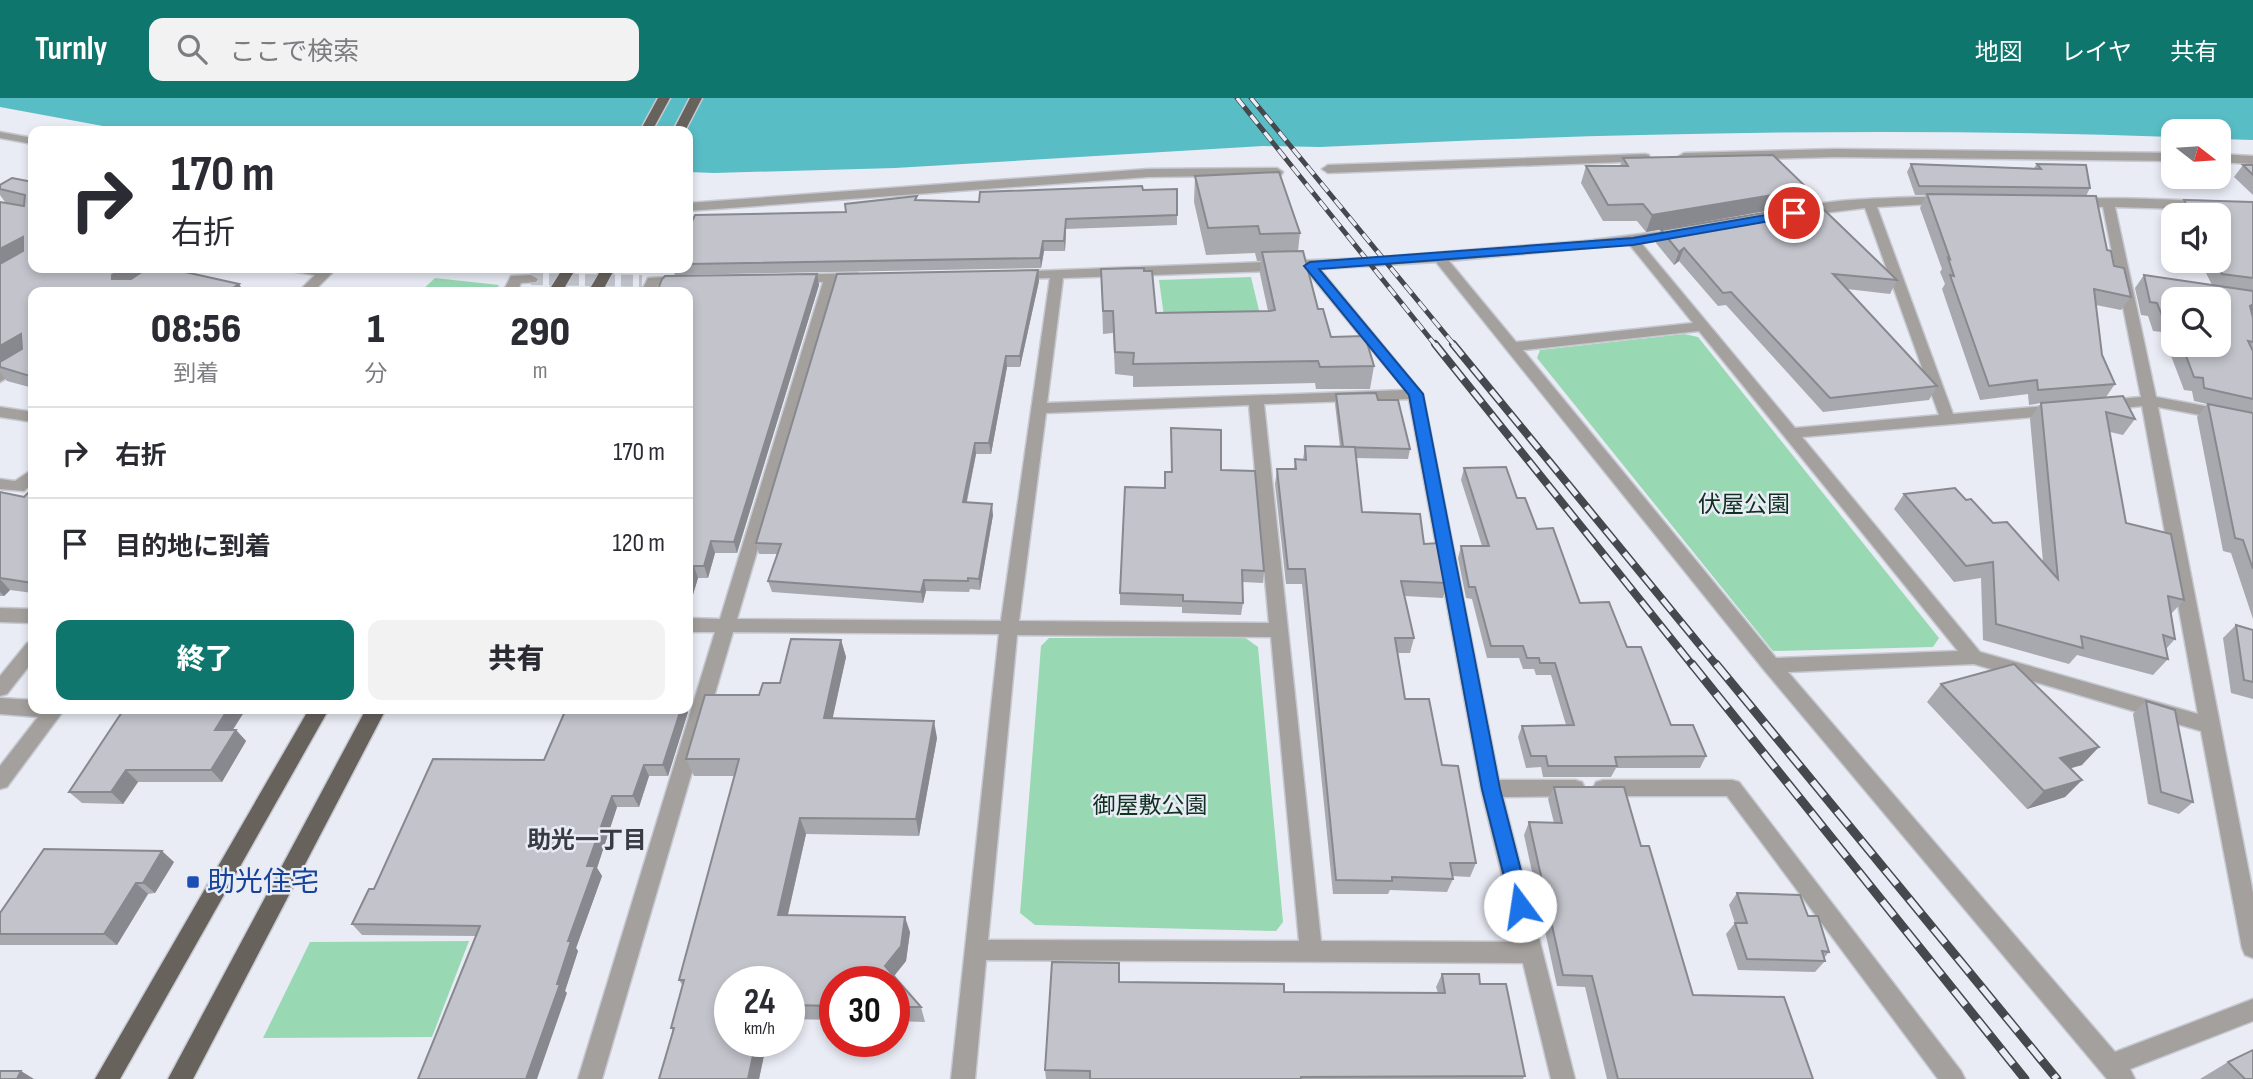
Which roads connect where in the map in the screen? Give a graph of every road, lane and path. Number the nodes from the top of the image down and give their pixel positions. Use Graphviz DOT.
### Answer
graph roads {
  1 [pos="664,98"];
  2 [pos="696,98"];
  3 [pos="649,126"];
  4 [pos="682,126"];
  5 [pos="0,135"];
  6 [pos="28,140"];
  7 [pos="1658,157"];
  8 [pos="1671,157"];
  9 [pos="2161,157"];
  10 [pos="2231,159"];
  11 [pos="2253,160"];
  12 [pos="1328,169"];
  13 [pos="1277,172"];
  14 [pos="1961,200"];
  15 [pos="2055,201"];
  16 [pos="2108,202"];
  17 [pos="1870,204"];
  18 [pos="693,207"];
  19 [pos="2253,207"];
  20 [pos="1789,214"];
  21 [pos="1698,230"];
  22 [pos="1633,241"];
  23 [pos="1440,258"];
  24 [pos="1310,266"];
  25 [pos="325,273"];
  26 [pos="1057,274"];
  27 [pos="1004,275"];
  28 [pos="871,277"];
  29 [pos="831,278"];
  30 [pos="531,279"];
  31 [pos="776,279"];
  32 [pos="694,280"];
  33 [pos="648,285"];
  34 [pos="310,287"];
  35 [pos="512,287"];
  36 [pos="1704,326"];
  37 [pos="1513,347"];
  38 [pos="28,359"];
  39 [pos="0,377"];
  40 [pos="1416,394"];
  41 [pos="1256,401"];
  42 [pos="2151,401"];
  43 [pos="1040,408"];
  44 [pos="0,412"];
  45 [pos="28,416"];
  46 [pos="1948,419"];
  47 [pos="2253,419"];
  48 [pos="1792,433"];
  49 [pos="28,478"];
  50 [pos="0,484"];
  51 [pos="0,615"];
  52 [pos="28,616"];
  53 [pos="693,625"];
  54 [pos="725,626"];
  55 [pos="1009,629"];
  56 [pos="1279,630"];
  57 [pos="28,654"];
  58 [pos="1974,657"];
  59 [pos="1771,665"];
  60 [pos="0,689"];
  61 [pos="0,706"];
  62 [pos="28,708"];
  63 [pos="51,714"];
  64 [pos="316,714"];
  65 [pos="373,714"];
  66 [pos="2208,725"];
  67 [pos="0,781"];
  68 [pos="1491,789"];
  69 [pos="2253,948"];
  70 [pos="977,950"];
  71 [pos="1311,951"];
  72 [pos="1531,953"];
  73 [pos="2253,1010"];
  74 [pos="2117,1072"];
  75 [pos="107,1079"];
  76 [pos="180,1079"];
  77 [pos="590,1079"];
  78 [pos="963,1079"];
  79 [pos="1563,1079"];
  80 [pos="1953,1079"];
  1 -- 3 [label="main road"];
  2 -- 4 [label="main road"];
  5 -- 6 [label="street"];
  7 -- 12 [label="street"];
  8 -- 9 [label="street"];
  10 -- 11 [label="street"];
  13 -- 18 [label="street"];
  14 -- 17 [label="street"];
  15 -- 16 [label="street"];
  16 -- 19 [label="street"];
  16 -- 42 [label="street"];
  17 -- 20 [label="street"];
  17 -- 46 [label="street"];
  21 -- 22 [label="street"];
  22 -- 23 [label="street"];
  22 -- 36 [label="street"];
  23 -- 24 [label="street"];
  23 -- 37 [label="street"];
  24 -- 26 [label="street"];
  24 -- 40 [label="street"];
  25 -- 34 [label="street"];
  26 -- 27 [label="street"];
  26 -- 43 [label="street"];
  28 -- 29 [label="street"];
  29 -- 31 [label="street"];
  29 -- 54 [label="street"];
  30 -- 35 [label="street"];
  32 -- 33 [label="street"];
  36 -- 37 [label="street"];
  36 -- 48 [label="street"];
  37 -- 59 [label="street"];
  38 -- 39 [label="street"];
  40 -- 41 [label="street"];
  40 -- 68 [label="street"];
  41 -- 43 [label="street"];
  41 -- 56 [label="street"];
  42 -- 46 [label="street"];
  42 -- 47 [label="street"];
  42 -- 66 [label="street"];
  43 -- 55 [label="street"];
  44 -- 45 [label="street"];
  46 -- 48 [label="street"];
  48 -- 58 [label="street"];
  49 -- 50 [label="street"];
  51 -- 52 [label="street"];
  53 -- 54 [label="street"];
  54 -- 55 [label="street"];
  54 -- 77 [label="street"];
  55 -- 56 [label="street"];
  55 -- 70 [label="street"];
  56 -- 71 [label="street"];
  57 -- 60 [label="street"];
  58 -- 59 [label="street"];
  58 -- 66 [label="street"];
  59 -- 74 [label="street"];
  61 -- 62 [label="street"];
  63 -- 67 [label="street"];
  64 -- 75 [label="main road"];
  65 -- 76 [label="main road"];
  66 -- 69 [label="street"];
  68 -- 72 [label="street"];
  68 -- 80 [label="street"];
  70 -- 71 [label="street"];
  70 -- 78 [label="street"];
  71 -- 72 [label="street"];
  72 -- 79 [label="street"];
  73 -- 74 [label="street"];
}
